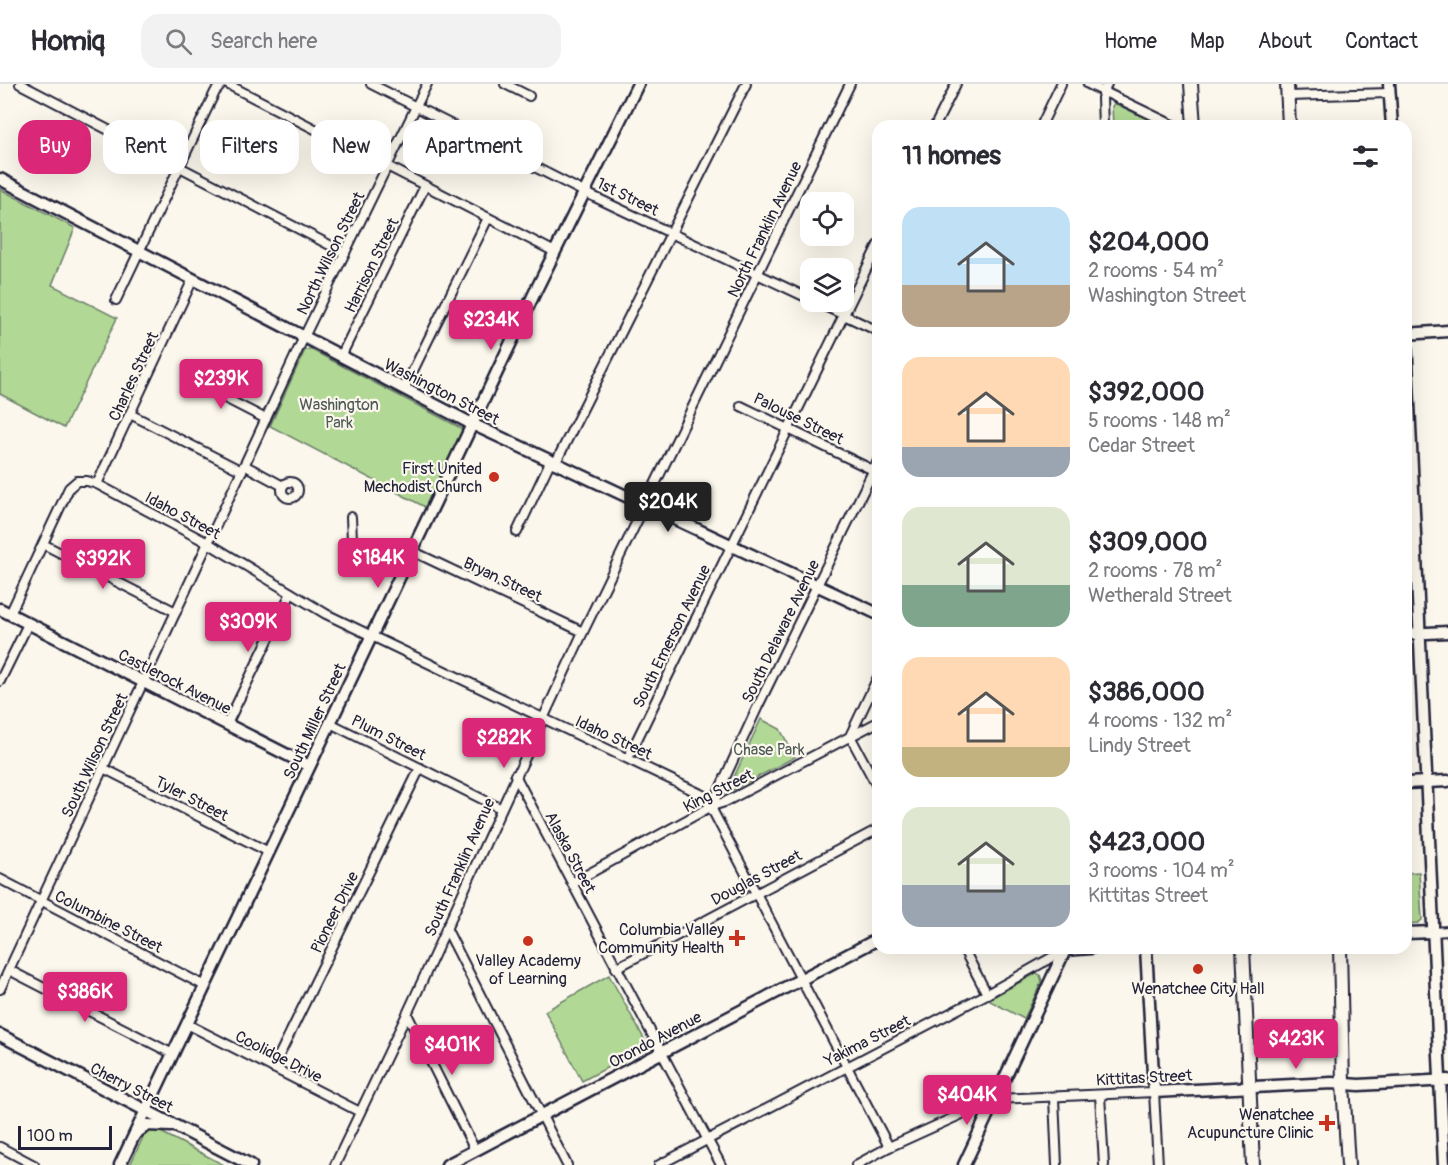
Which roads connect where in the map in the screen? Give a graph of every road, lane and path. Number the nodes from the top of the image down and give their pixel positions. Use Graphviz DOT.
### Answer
graph roads {
  1 [pos="20,84"];
  2 [pos="222,84"];
  3 [pos="227,84"];
  4 [pos="371,84"];
  5 [pos="428,84"];
  6 [pos="505,84"];
  7 [pos="638,84"];
  8 [pos="746,84"];
  9 [pos="850,84"];
  10 [pos="956,84"];
  11 [pos="1061,84"];
  12 [pos="1088,84"];
  13 [pos="1191,84"];
  14 [pos="1105,88"];
  15 [pos="1389,88"];
  16 [pos="1287,90"];
  17 [pos="529,96"];
  18 [pos="416,107"];
  19 [pos="938,120"];
  20 [pos="1044,120"];
  21 [pos="1103,120"];
  22 [pos="1164,120"];
  23 [pos="1194,120"];
  24 [pos="1289,120"];
  25 [pos="1392,120"];
  26 [pos="103,127"];
  27 [pos="311,127"];
  28 [pos="188,150"];
  29 [pos="391,158"];
  30 [pos="391,168"];
  31 [pos="188,171"];
  32 [pos="177,174"];
  33 [pos="383,174"];
  34 [pos="0,179"];
  35 [pos="425,186"];
  36 [pos="584,192"];
  37 [pos="488,218"];
  38 [pos="672,234"];
  39 [pos="139,251"];
  40 [pos="555,252"];
  41 [pos="345,253"];
  42 [pos="872,257"];
  43 [pos="757,274"];
  44 [pos="193,279"];
  45 [pos="800,294"];
  46 [pos="116,300"];
  47 [pos="837,312"];
  48 [pos="843,315"];
  49 [pos="872,328"];
  50 [pos="1448,331"];
  51 [pos="1412,335"];
  52 [pos="304,337"];
  53 [pos="341,356"];
  54 [pos="188,379"];
  55 [pos="701,386"];
  56 [pos="404,389"];
  57 [pos="741,406"];
  58 [pos="130,414"];
  59 [pos="266,419"];
  60 [pos="472,424"];
  61 [pos="787,429"];
  62 [pos="553,463"];
  63 [pos="243,468"];
  64 [pos="872,470"];
  65 [pos="872,477"];
  66 [pos="97,484"];
  67 [pos="283,486"];
  68 [pos="644,506"];
  69 [pos="351,517"];
  70 [pos="1412,527"];
  71 [pos="517,532"];
  72 [pos="208,543"];
  73 [pos="43,544"];
  74 [pos="730,546"];
  75 [pos="412,551"];
  76 [pos="404,568"];
  77 [pos="817,586"];
  78 [pos="291,593"];
  79 [pos="872,611"];
  80 [pos="5,612"];
  81 [pos="176,612"];
  82 [pos="27,624"];
  83 [pos="583,632"];
  84 [pos="1448,632"];
  85 [pos="1419,633"];
  86 [pos="1412,634"];
  87 [pos="371,636"];
  88 [pos="0,681"];
  89 [pos="143,682"];
  90 [pos="872,690"];
  91 [pos="542,718"];
  92 [pos="330,723"];
  93 [pos="227,724"];
  94 [pos="872,725"];
  95 [pos="850,736"];
  96 [pos="628,758"];
  97 [pos="309,766"];
  98 [pos="103,768"];
  99 [pos="420,768"];
  100 [pos="515,775"];
  101 [pos="872,777"];
  102 [pos="1448,781"];
  103 [pos="1426,782"];
  104 [pos="1412,783"];
  105 [pos="712,806"];
  106 [pos="500,808"];
  107 [pos="872,832"];
  108 [pos="268,852"];
  109 [pos="0,879"];
  110 [pos="572,883"];
  111 [pos="755,892"];
  112 [pos="41,901"];
  113 [pos="446,928"];
  114 [pos="1448,931"];
  115 [pos="1434,932"];
  116 [pos="1412,933"];
  117 [pos="872,942"];
  118 [pos="966,954"];
  119 [pos="1057,954"];
  120 [pos="1064,954"];
  121 [pos="1146,954"];
  122 [pos="1243,954"];
  123 [pos="1340,954"];
  124 [pos="616,968"];
  125 [pos="9,969"];
  126 [pos="802,981"];
  127 [pos="205,986"];
  128 [pos="0,989"];
  129 [pos="987,994"];
  130 [pos="407,1014"];
  131 [pos="187,1024"];
  132 [pos="0,1035"];
  133 [pos="661,1053"];
  134 [pos="172,1054"];
  135 [pos="847,1067"];
  136 [pos="273,1068"];
  137 [pos="1444,1080"];
  138 [pos="1343,1084"];
  139 [pos="1249,1087"];
  140 [pos="1154,1092"];
  141 [pos="1100,1095"];
  142 [pos="1054,1098"];
  143 [pos="995,1099"];
  144 [pos="145,1111"];
  145 [pos="360,1112"];
  146 [pos="541,1117"];
  147 [pos="177,1127"];
  148 [pos="134,1135"];
  149 [pos="707,1140"];
  150 [pos="0,1147"];
  151 [pos="889,1147"];
  152 [pos="475,1150"];
  153 [pos="34,1165"];
  154 [pos="120,1165"];
  155 [pos="251,1165"];
  156 [pos="334,1165"];
  157 [pos="447,1165"];
  158 [pos="567,1165"];
  159 [pos="659,1165"];
  160 [pos="721,1165"];
  161 [pos="856,1165"];
  162 [pos="964,1165"];
  163 [pos="1057,1165"];
  164 [pos="1104,1165"];
  165 [pos="1158,1165"];
  166 [pos="1253,1165"];
  167 [pos="1348,1165"];
  168 [pos="1444,1165"];
  1 -- 26 [label="street"];
  2 -- 28 [label="street"];
  3 -- 27 [label="street"];
  4 -- 18 [label="street, 1st Street"];
  5 -- 18 [label="street, North Wilson Street"];
  6 -- 17 [label="street"];
  7 -- 36 [label="main road, South Miller Street"];
  8 -- 38 [label="street"];
  9 -- 43 [label="street, North Franklin Avenue"];
  10 -- 19 [label="street"];
  11 -- 20 [label="street"];
  12 -- 14 [label="street"];
  13 -- 23 [label="main road"];
  14 -- 21 [label="street"];
  14 -- 22 [label="street"];
  15 -- 16 [label="street"];
  15 -- 25 [label="main road"];
  16 -- 24 [label="main road"];
  18 -- 29 [label="street, North Wilson Street"];
  18 -- 36 [label="street, 1st Street"];
  30 -- 35 [label="street"];
  31 -- 41 [label="street"];
  32 -- 39 [label="street"];
  33 -- 41 [label="street, North Wilson Street"];
  34 -- 39 [label="main road, Washington Street"];
  35 -- 37 [label="street"];
  35 -- 53 [label="street, Harrison Street"];
  36 -- 38 [label="street, 1st Street"];
  36 -- 40 [label="main road, South Miller Street"];
  37 -- 40 [label="street"];
  37 -- 56 [label="street"];
  38 -- 43 [label="street, 1st Street"];
  38 -- 62 [label="street"];
  39 -- 44 [label="main road, Washington Street"];
  39 -- 46 [label="street"];
  40 -- 60 [label="main road, South Miller Street"];
  41 -- 52 [label="street, North Wilson Street"];
  42 -- 48 [label="street, South Emerson Avenue"];
  43 -- 45 [label="street, 1st Street"];
  43 -- 55 [label="street, North Franklin Avenue"];
  44 -- 52 [label="main road, Washington Street"];
  44 -- 58 [label="street, Charles Street"];
  47 -- 48 [label="street"];
  48 -- 49 [label="street"];
  48 -- 61 [label="street, South Emerson Avenue"];
  50 -- 51 [label="main road"];
  52 -- 53 [label="main road, Washington Street"];
  52 -- 59 [label="street, South Wilson Street"];
  53 -- 56 [label="main road, Washington Street"];
  54 -- 59 [label="street"];
  55 -- 68 [label="street, South Franklin Avenue"];
  56 -- 60 [label="main road, Washington Street"];
  57 -- 61 [label="street, Palouse Street"];
  58 -- 63 [label="street"];
  58 -- 66 [label="street, Charles Street"];
  59 -- 63 [label="street, South Wilson Street"];
  60 -- 62 [label="main road, Washington Street"];
  60 -- 75 [label="main road, South Miller Street"];
  61 -- 64 [label="street, Palouse Street"];
  61 -- 74 [label="street, South Emerson Avenue"];
  62 -- 68 [label="main road, Washington Street"];
  62 -- 71 [label="street"];
  63 -- 67 [label="street"];
  63 -- 72 [label="street, South Wilson Street"];
  65 -- 77 [label="street, South Delaware Avenue"];
  66 -- 72 [label="street, Idaho Street"];
  66 -- 73 [label="street"];
  68 -- 74 [label="main road, Washington Street"];
  68 -- 83 [label="street, South Franklin Avenue"];
  69 -- 76 [label="street"];
  70 -- 85 [label="main road"];
  72 -- 78 [label="street, Idaho Street"];
  72 -- 81 [label="street, South Wilson Street"];
  73 -- 80 [label="street"];
  73 -- 81 [label="street"];
  74 -- 77 [label="main road, Washington Street"];
  74 -- 96 [label="street, South Emerson Avenue"];
  75 -- 76 [label="main road, South Miller Street"];
  75 -- 83 [label="street, Bryan Street"];
  76 -- 87 [label="main road, South Miller Street"];
  77 -- 79 [label="main road, Washington Street"];
  77 -- 105 [label="street, South Delaware Avenue"];
  78 -- 87 [label="street, Idaho Street"];
  78 -- 93 [label="street"];
  80 -- 82 [label="main road, Castlerock Avenue"];
  81 -- 89 [label="street, South Wilson Street"];
  82 -- 88 [label="street"];
  82 -- 89 [label="main road, Castlerock Avenue"];
  83 -- 91 [label="street, South Franklin Avenue"];
  84 -- 85 [label="main road"];
  85 -- 86 [label="main road"];
  85 -- 103 [label="main road"];
  87 -- 91 [label="street, Idaho Street"];
  87 -- 92 [label="main road, South Miller Street"];
  89 -- 93 [label="main road, Castlerock Avenue"];
  89 -- 98 [label="street, South Wilson Street"];
  90 -- 95 [label="street"];
  91 -- 96 [label="street, Idaho Street"];
  91 -- 100 [label="street, South Franklin Avenue"];
  92 -- 97 [label="main road, South Miller Street"];
  92 -- 99 [label="street, Plum Street"];
  93 -- 97 [label="main road, Castlerock Avenue"];
  94 -- 95 [label="street, King Street"];
  95 -- 101 [label="street"];
  95 -- 105 [label="street, King Street"];
  96 -- 105 [label="street, Idaho Street"];
  97 -- 108 [label="main road, South Miller Street"];
  98 -- 108 [label="street, Tyler Street"];
  98 -- 112 [label="street, South Wilson Street"];
  99 -- 106 [label="street, Plum Street"];
  99 -- 136 [label="street, Pioneer Drive"];
  100 -- 106 [label="street, South Franklin Avenue"];
  100 -- 110 [label="street, Alaska Street"];
  102 -- 103 [label="main road"];
  103 -- 104 [label="main road"];
  103 -- 115 [label="main road"];
  105 -- 110 [label="street, King Street"];
  105 -- 111 [label="street, Idaho Street"];
  106 -- 113 [label="street, South Franklin Avenue"];
  107 -- 111 [label="street, Douglas Street"];
  108 -- 127 [label="main road, South Miller Street"];
  109 -- 112 [label="street, Columbine Street"];
  110 -- 124 [label="street, Alaska Street"];
  111 -- 124 [label="street, Douglas Street"];
  111 -- 126 [label="street, Idaho Street"];
  112 -- 125 [label="street, South Wilson Street"];
  112 -- 127 [label="street, Columbine Street"];
  113 -- 130 [label="street, South Franklin Avenue"];
  113 -- 146 [label="street"];
  114 -- 115 [label="street"];
  115 -- 116 [label="main road"];
  115 -- 137 [label="main road"];
  117 -- 126 [label="main road, Orondo Avenue"];
  118 -- 129 [label="street"];
  119 -- 129 [label="street, Yakima Street"];
  120 -- 143 [label="main road"];
  121 -- 140 [label="main road"];
  122 -- 139 [label="main road"];
  123 -- 138 [label="main road"];
  124 -- 133 [label="street, Alaska Street"];
  125 -- 128 [label="street, South Wilson Street"];
  125 -- 134 [label="street"];
  126 -- 133 [label="main road, Orondo Avenue"];
  126 -- 135 [label="street, Idaho Street"];
  127 -- 131 [label="main road, South Miller Street"];
  129 -- 135 [label="street, Yakima Street"];
  130 -- 145 [label="street, South Franklin Avenue"];
  130 -- 152 [label="street"];
  131 -- 134 [label="main road, South Miller Street"];
  131 -- 136 [label="street, Coolidge Drive"];
  132 -- 144 [label="main road, Cherry Street"];
  133 -- 146 [label="main road, Orondo Avenue"];
  133 -- 149 [label="street, Alaska Street"];
  134 -- 144 [label="main road, South Miller Street"];
  135 -- 149 [label="street, Yakima Street"];
  135 -- 151 [label="street, Idaho Street"];
  136 -- 145 [label="street, Coolidge Drive"];
  137 -- 138 [label="main road, Kittitas Street"];
  137 -- 168 [label="main road"];
  138 -- 139 [label="main road, Kittitas Street"];
  138 -- 167 [label="main road"];
  139 -- 140 [label="main road, Kittitas Street"];
  139 -- 166 [label="main road"];
  140 -- 141 [label="street, Kittitas Street"];
  140 -- 165 [label="street"];
  141 -- 142 [label="street, Kittitas Street"];
  141 -- 164 [label="street"];
  142 -- 143 [label="street, Kittitas Street"];
  142 -- 163 [label="street"];
  143 -- 151 [label="street, Kittitas Street"];
  143 -- 162 [label="main road"];
  144 -- 147 [label="main road, Cherry Street"];
  144 -- 148 [label="main road, South Miller Street"];
  145 -- 156 [label="street, South Franklin Avenue"];
  146 -- 152 [label="main road, Orondo Avenue"];
  146 -- 158 [label="street"];
  147 -- 148 [label="main road"];
  147 -- 155 [label="main road, Cherry Street"];
  148 -- 154 [label="main road, South Miller Street"];
  149 -- 159 [label="street, Yakima Street"];
  149 -- 160 [label="street, Alaska Street"];
  150 -- 153 [label="street"];
  151 -- 161 [label="street, Kittitas Street"];
  152 -- 157 [label="main road, Orondo Avenue"];
}
